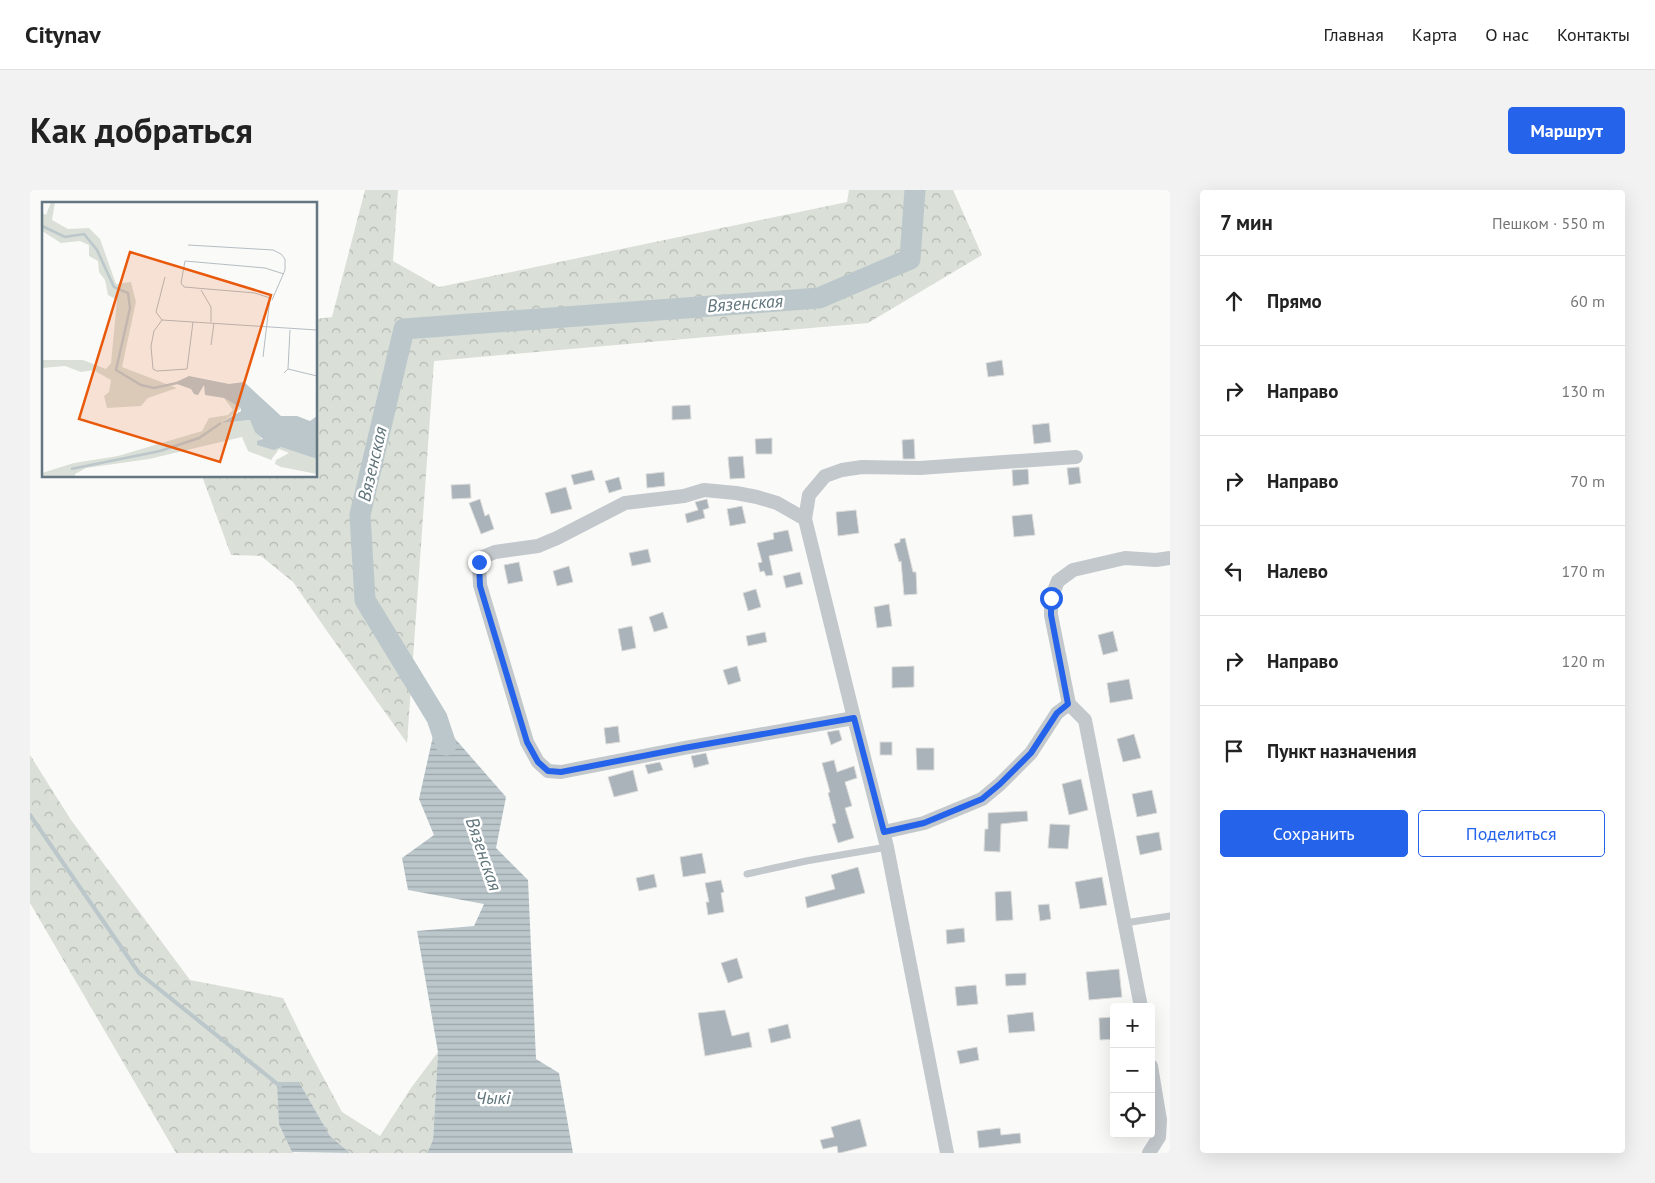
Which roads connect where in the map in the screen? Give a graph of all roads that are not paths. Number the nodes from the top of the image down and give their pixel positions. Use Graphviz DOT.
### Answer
graph roads {
  1 [pos="1076,457"];
  2 [pos="805,519"];
  3 [pos="1170,558"];
  4 [pos="1068,704"];
  5 [pos="854,718"];
  6 [pos="884,832"];
  7 [pos="888,847"];
  8 [pos="747,874"];
  9 [pos="1170,916"];
  10 [pos="1125,923"];
  11 [pos="1140,1003"];
  12 [pos="1155,1090"];
  13 [pos="947,1153"];
  14 [pos="1149,1153"];
  1 -- 2 [label="street"];
  2 -- 5 [label="street"];
  2 -- 5 [label="street"];
  3 -- 4 [label="street"];
  4 -- 6 [label="street"];
  4 -- 10 [label="street"];
  5 -- 6 [label="street"];
  6 -- 7 [label="street"];
  7 -- 8 [label="lane"];
  7 -- 13 [label="street"];
  9 -- 10 [label="lane"];
  10 -- 11 [label="street"];
  12 -- 14 [label="street"];
}
